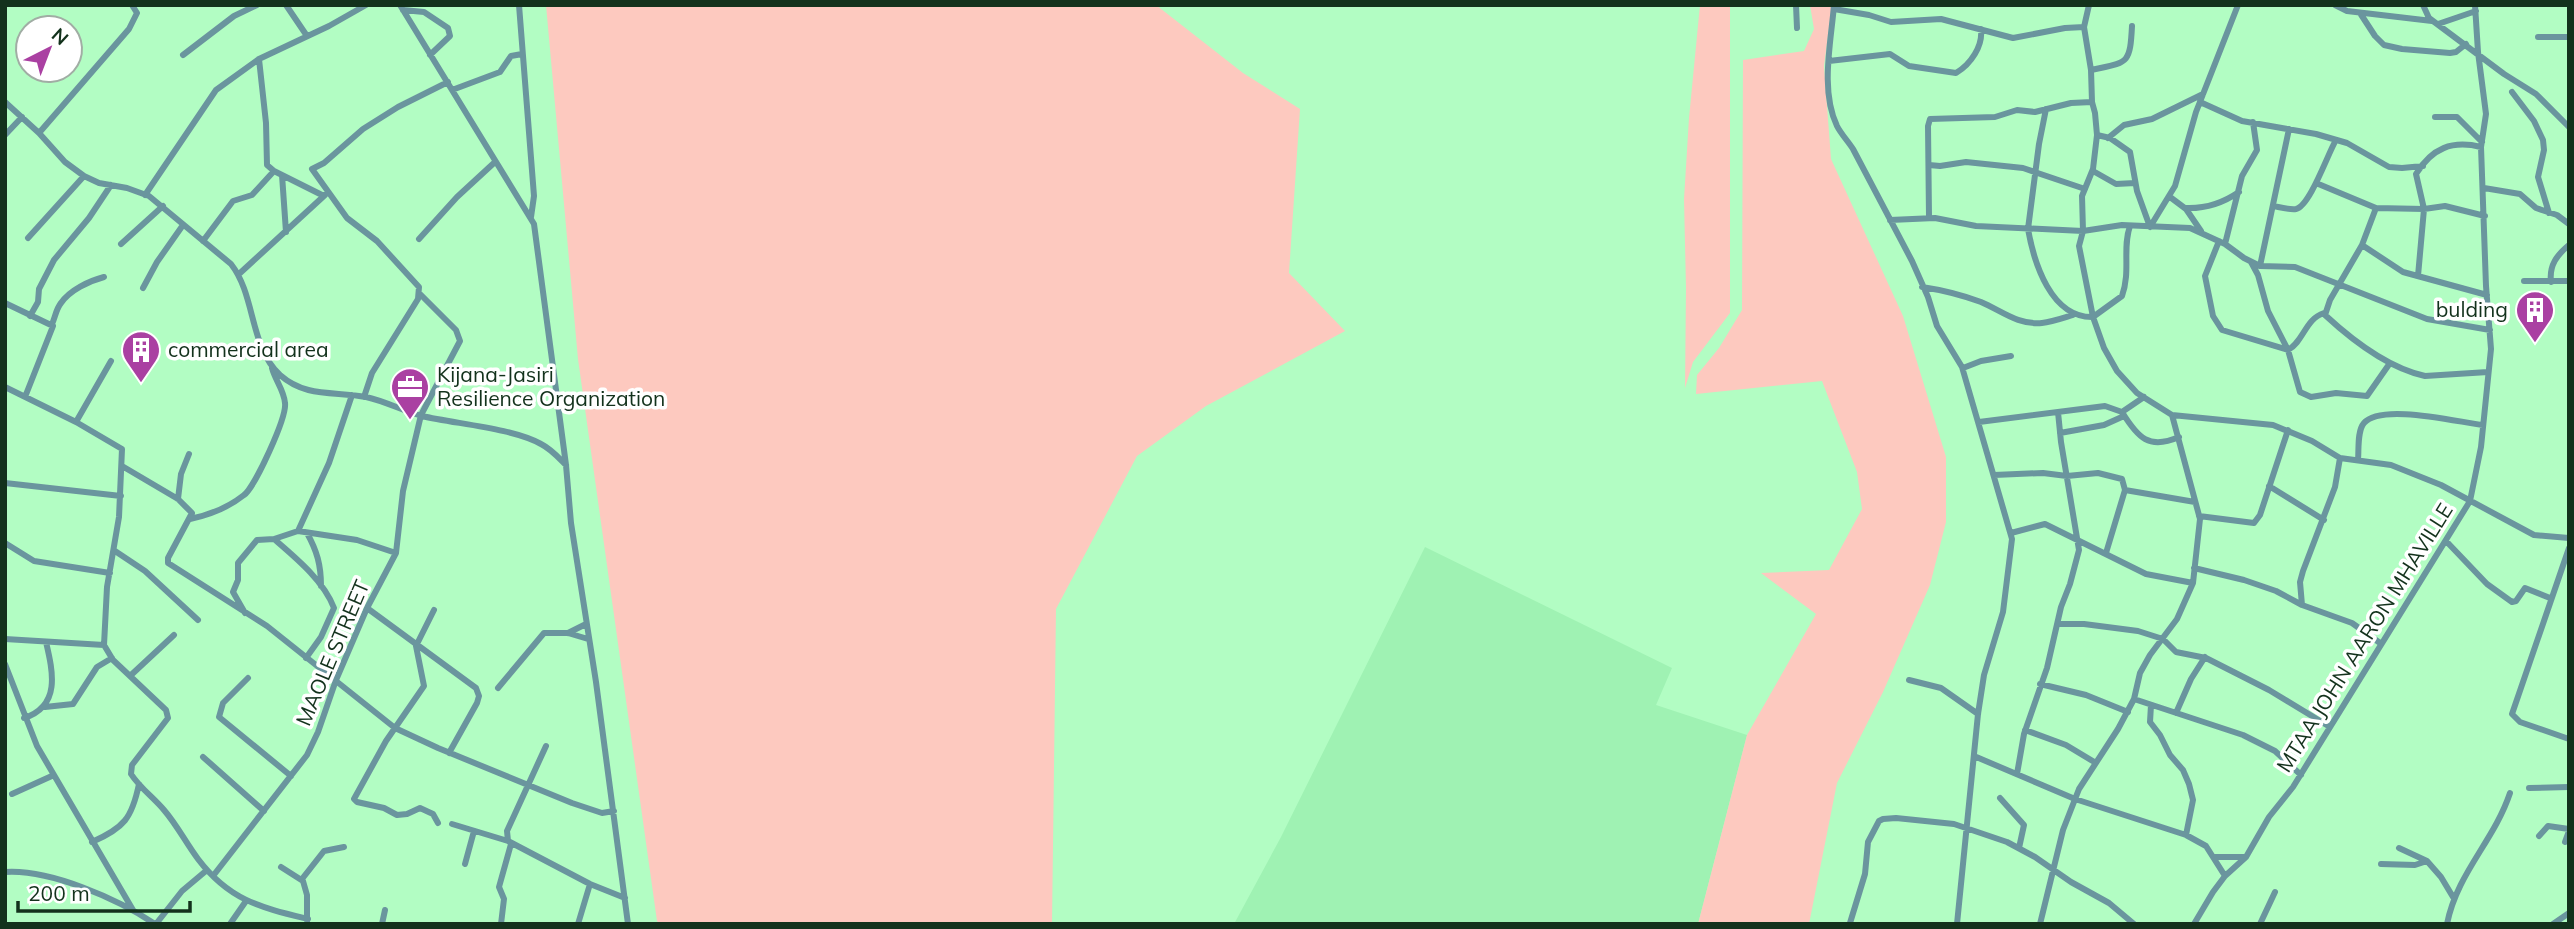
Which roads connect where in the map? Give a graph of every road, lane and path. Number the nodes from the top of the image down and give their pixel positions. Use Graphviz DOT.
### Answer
graph roads {
  1 [pos="132,5"];
  2 [pos="257,5"];
  3 [pos="286,5"];
  4 [pos="366,5"];
  5 [pos="519,5"];
  6 [pos="1796,5"];
  7 [pos="2089,5"];
  8 [pos="2238,5"];
  9 [pos="2335,5"];
  10 [pos="2423,5"];
  11 [pos="1834,7"];
  12 [pos="401,8"];
  13 [pos="2475,8"];
  14 [pos="2360,13"];
  15 [pos="2436,23"];
  16 [pos="2132,26"];
  17 [pos="2084,27"];
  18 [pos="1797,28"];
  19 [pos="1982,29"];
  20 [pos="307,36"];
  21 [pos="2538,37"];
  22 [pos="2569,37"];
  23 [pos="2466,44"];
  24 [pos="2477,52"];
  25 [pos="522,54"];
  26 [pos="183,55"];
  27 [pos="430,55"];
  28 [pos="259,60"];
  29 [pos="1829,61"];
  30 [pos="2091,70"];
  31 [pos="448,82"];
  32 [pos="453,90"];
  33 [pos="2512,92"];
  34 [pos="2204,93"];
  35 [pos="5,102"];
  36 [pos="2092,102"];
  37 [pos="2200,102"];
  38 [pos="2046,109"];
  39 [pos="22,117"];
  40 [pos="2435,117"];
  41 [pos="2253,122"];
  42 [pos="2569,127"];
  43 [pos="2289,128"];
  44 [pos="39,133"];
  45 [pos="5,135"];
  46 [pos="2097,135"];
  47 [pos="2108,138"];
  48 [pos="2336,140"];
  49 [pos="2481,144"];
  50 [pos="495,162"];
  51 [pos="1929,165"];
  52 [pos="2423,166"];
  53 [pos="2093,171"];
  54 [pos="274,172"];
  55 [pos="2036,173"];
  56 [pos="282,175"];
  57 [pos="84,176"];
  58 [pos="2102,177"];
  59 [pos="2089,181"];
  60 [pos="2135,183"];
  61 [pos="2316,183"];
  62 [pos="111,185"];
  63 [pos="2484,187"];
  64 [pos="2085,188"];
  65 [pos="2239,191"];
  66 [pos="145,194"];
  67 [pos="326,194"];
  68 [pos="2170,197"];
  69 [pos="163,206"];
  70 [pos="2273,206"];
  71 [pos="2185,208"];
  72 [pos="2376,208"];
  73 [pos="2424,209"];
  74 [pos="2549,213"];
  75 [pos="2485,216"];
  76 [pos="531,217"];
  77 [pos="1929,218"];
  78 [pos="1890,220"];
  79 [pos="2569,224"];
  80 [pos="183,225"];
  81 [pos="2130,226"];
  82 [pos="2150,227"];
  83 [pos="2028,229"];
  84 [pos="2083,231"];
  85 [pos="286,232"];
  86 [pos="2201,232"];
  87 [pos="28,238"];
  88 [pos="419,239"];
  89 [pos="203,241"];
  90 [pos="2222,243"];
  91 [pos="121,244"];
  92 [pos="2362,245"];
  93 [pos="2569,245"];
  94 [pos="2251,262"];
  95 [pos="2260,265"];
  96 [pos="239,274"];
  97 [pos="2418,276"];
  98 [pos="104,277"];
  99 [pos="2524,281"];
  100 [pos="2569,281"];
  101 [pos="2551,282"];
  102 [pos="2340,285"];
  103 [pos="1922,287"];
  104 [pos="143,288"];
  105 [pos="420,294"];
  106 [pos="2487,295"];
  107 [pos="5,303"];
  108 [pos="2324,313"];
  109 [pos="2073,315"];
  110 [pos="30,316"];
  111 [pos="2093,317"];
  112 [pos="52,324"];
  113 [pos="2490,330"];
  114 [pos="2288,350"];
  115 [pos="2011,356"];
  116 [pos="110,361"];
  117 [pos="2390,363"];
  118 [pos="272,366"];
  119 [pos="1963,368"];
  120 [pos="2488,372"];
  121 [pos="5,387"];
  122 [pos="352,395"];
  123 [pos="25,397"];
  124 [pos="365,397"];
  125 [pos="2144,397"];
  126 [pos="2058,412"];
  127 [pos="2123,414"];
  128 [pos="421,415"];
  129 [pos="2172,415"];
  130 [pos="76,422"];
  131 [pos="1979,422"];
  132 [pos="2483,425"];
  133 [pos="2288,430"];
  134 [pos="2060,433"];
  135 [pos="2179,437"];
  136 [pos="189,454"];
  137 [pos="2340,458"];
  138 [pos="2358,460"];
  139 [pos="566,465"];
  140 [pos="122,466"];
  141 [pos="1994,475"];
  142 [pos="2067,476"];
  143 [pos="5,483"];
  144 [pos="2269,486"];
  145 [pos="2124,490"];
  146 [pos="121,496"];
  147 [pos="178,499"];
  148 [pos="2470,501"];
  149 [pos="2195,502"];
  150 [pos="2199,516"];
  151 [pos="190,519"];
  152 [pos="2324,520"];
  153 [pos="298,531"];
  154 [pos="307,533"];
  155 [pos="2011,533"];
  156 [pos="2569,538"];
  157 [pos="274,539"];
  158 [pos="2078,539"];
  159 [pos="2446,541"];
  160 [pos="5,543"];
  161 [pos="2569,548"];
  162 [pos="115,551"];
  163 [pos="396,553"];
  164 [pos="2106,553"];
  165 [pos="2194,568"];
  166 [pos="110,573"];
  167 [pos="2193,583"];
  168 [pos="321,588"];
  169 [pos="2550,598"];
  170 [pos="2302,605"];
  171 [pos="367,608"];
  172 [pos="435,610"];
  173 [pos="247,615"];
  174 [pos="198,620"];
  175 [pos="586,624"];
  176 [pos="2058,624"];
  177 [pos="568,633"];
  178 [pos="174,635"];
  179 [pos="5,639"];
  180 [pos="588,639"];
  181 [pos="2163,639"];
  182 [pos="46,642"];
  183 [pos="416,642"];
  184 [pos="2381,643"];
  185 [pos="104,645"];
  186 [pos="306,657"];
  187 [pos="2205,657"];
  188 [pos="111,658"];
  189 [pos="6,668"];
  190 [pos="130,676"];
  191 [pos="248,678"];
  192 [pos="336,680"];
  193 [pos="1909,680"];
  194 [pos="2040,684"];
  195 [pos="498,688"];
  196 [pos="2134,699"];
  197 [pos="2151,705"];
  198 [pos="45,707"];
  199 [pos="2128,712"];
  200 [pos="2176,713"];
  201 [pos="1978,714"];
  202 [pos="24,718"];
  203 [pos="2330,727"];
  204 [pos="395,728"];
  205 [pos="2025,730"];
  206 [pos="2569,738"];
  207 [pos="546,746"];
  208 [pos="449,753"];
  209 [pos="1974,756"];
  210 [pos="203,757"];
  211 [pos="2096,763"];
  212 [pos="2017,774"];
  213 [pos="54,775"];
  214 [pos="2301,775"];
  215 [pos="291,776"];
  216 [pos="139,784"];
  217 [pos="528,786"];
  218 [pos="2569,787"];
  219 [pos="2529,788"];
  220 [pos="2510,793"];
  221 [pos="12,794"];
  222 [pos="2000,798"];
  223 [pos="2075,799"];
  224 [pos="264,811"];
  225 [pos="614,811"];
  226 [pos="438,823"];
  227 [pos="452,824"];
  228 [pos="1968,829"];
  229 [pos="2569,830"];
  230 [pos="474,831"];
  231 [pos="2186,835"];
  232 [pos="2539,836"];
  233 [pos="92,842"];
  234 [pos="2565,842"];
  235 [pos="509,843"];
  236 [pos="344,848"];
  237 [pos="2018,848"];
  238 [pos="2399,848"];
  239 [pos="2214,857"];
  240 [pos="2246,857"];
  241 [pos="2427,861"];
  242 [pos="465,864"];
  243 [pos="2381,864"];
  244 [pos="281,867"];
  245 [pos="207,870"];
  246 [pos="2052,871"];
  247 [pos="5,872"];
  248 [pos="213,876"];
  249 [pos="2225,876"];
  250 [pos="302,879"];
  251 [pos="590,884"];
  252 [pos="2275,892"];
  253 [pos="2453,897"];
  254 [pos="625,898"];
  255 [pos="246,901"];
  256 [pos="133,910"];
  257 [pos="385,911"];
  258 [pos="2569,913"];
  259 [pos="2125,916"];
  260 [pos="307,922"];
  261 [pos="1850,923"];
  262 [pos="155,924"];
  263 [pos="230,924"];
  264 [pos="382,924"];
  265 [pos="501,924"];
  266 [pos="578,924"];
  267 [pos="628,924"];
  268 [pos="1957,924"];
  269 [pos="2040,924"];
  270 [pos="2122,924"];
  271 [pos="2134,924"];
  272 [pos="2194,924"];
  273 [pos="2260,924"];
  274 [pos="2446,924"];
  275 [pos="2553,924"];
  1 -- 44 [label="street"];
  2 -- 26 [label="street"];
  3 -- 20 [label="street"];
  4 -- 20 [label="street"];
  5 -- 25 [label="street"];
  6 -- 18 [label="street"];
  7 -- 17 [label="street"];
  8 -- 34 [label="street"];
  9 -- 14 [label="street"];
  10 -- 15 [label="street"];
  11 -- 19 [label="street"];
  11 -- 29 [label="street"];
  12 -- 27 [label="street"];
  12 -- 27 [label="street"];
  13 -- 15 [label="street"];
  13 -- 24 [label="street, MTAA JOHN AARON MHAVILLE"];
  14 -- 15 [label="street"];
  14 -- 23 [label="street"];
  15 -- 23 [label="street"];
  16 -- 30 [label="street"];
  17 -- 19 [label="street"];
  17 -- 30 [label="street"];
  19 -- 29 [label="street"];
  20 -- 28 [label="street"];
  21 -- 22 [label="street"];
  23 -- 24 [label="street"];
  24 -- 42 [label="street"];
  24 -- 49 [label="street, MTAA JOHN AARON MHAVILLE"];
  25 -- 32 [label="street"];
  25 -- 76 [label="street"];
  27 -- 31 [label="street"];
  28 -- 54 [label="street"];
  28 -- 66 [label="street"];
  29 -- 78 [label="street"];
  30 -- 36 [label="street"];
  31 -- 32 [label="street"];
  31 -- 67 [label="street"];
  32 -- 50 [label="street"];
  33 -- 74 [label="street"];
  34 -- 37 [label="street"];
  34 -- 47 [label="street"];
  35 -- 39 [label="street"];
  36 -- 38 [label="street"];
  36 -- 46 [label="street"];
  37 -- 41 [label="street"];
  37 -- 68 [label="street"];
  38 -- 51 [label="street"];
  38 -- 55 [label="street"];
  39 -- 44 [label="street"];
  39 -- 45 [label="street"];
  40 -- 49 [label="street"];
  41 -- 43 [label="street"];
  41 -- 65 [label="street"];
  43 -- 48 [label="street"];
  43 -- 70 [label="street"];
  44 -- 57 [label="street"];
  46 -- 47 [label="street"];
  46 -- 53 [label="street"];
  47 -- 60 [label="street"];
  48 -- 52 [label="street"];
  48 -- 61 [label="street"];
  49 -- 52 [label="street"];
  49 -- 63 [label="street, MTAA JOHN AARON MHAVILLE"];
  50 -- 76 [label="street"];
  50 -- 88 [label="street"];
  51 -- 55 [label="street"];
  51 -- 77 [label="street"];
  52 -- 73 [label="street"];
  53 -- 58 [label="street"];
  53 -- 59 [label="street"];
  54 -- 56 [label="street"];
  54 -- 89 [label="street"];
  55 -- 64 [label="street"];
  55 -- 83 [label="street"];
  56 -- 67 [label="street"];
  56 -- 85 [label="street"];
  57 -- 62 [label="street"];
  57 -- 87 [label="street"];
  58 -- 59 [label="street"];
  58 -- 60 [label="street"];
  59 -- 64 [label="street"];
  60 -- 82 [label="street"];
  61 -- 70 [label="street"];
  61 -- 72 [label="street"];
  62 -- 66 [label="street"];
  62 -- 110 [label="street"];
  63 -- 74 [label="street"];
  63 -- 75 [label="street, MTAA JOHN AARON MHAVILLE"];
  64 -- 84 [label="street"];
  65 -- 71 [label="street"];
  65 -- 90 [label="street"];
  66 -- 69 [label="street"];
  67 -- 85 [label="street"];
  67 -- 105 [label="street"];
  68 -- 71 [label="street"];
  68 -- 82 [label="street"];
  69 -- 80 [label="street"];
  69 -- 91 [label="street"];
  70 -- 95 [label="street"];
  71 -- 86 [label="street"];
  72 -- 73 [label="street"];
  72 -- 92 [label="street"];
  73 -- 75 [label="street"];
  73 -- 97 [label="street"];
  74 -- 79 [label="street"];
  75 -- 106 [label="street, MTAA JOHN AARON MHAVILLE"];
  76 -- 139 [label="street"];
  77 -- 78 [label="street"];
  77 -- 83 [label="street"];
  78 -- 103 [label="street"];
  80 -- 89 [label="street"];
  80 -- 104 [label="street"];
  81 -- 82 [label="street"];
  81 -- 84 [label="street"];
  81 -- 111 [label="street"];
  82 -- 86 [label="street"];
  83 -- 84 [label="street"];
  83 -- 109 [label="street"];
  84 -- 111 [label="street"];
  85 -- 96 [label="street"];
  86 -- 90 [label="street"];
  89 -- 96 [label="street"];
  90 -- 94 [label="street"];
  90 -- 114 [label="street"];
  92 -- 97 [label="street"];
  92 -- 102 [label="street"];
  93 -- 101 [label="street"];
  94 -- 95 [label="street"];
  94 -- 114 [label="street"];
  95 -- 102 [label="street"];
  96 -- 118 [label="street"];
  97 -- 106 [label="street"];
  98 -- 112 [label="street"];
  99 -- 101 [label="street"];
  100 -- 101 [label="street"];
  102 -- 108 [label="street"];
  102 -- 113 [label="street"];
  103 -- 109 [label="street"];
  103 -- 119 [label="street"];
  105 -- 124 [label="street"];
  105 -- 128 [label="street, MAOLE STREET"];
  106 -- 113 [label="street, MTAA JOHN AARON MHAVILLE"];
  107 -- 110 [label="street"];
  108 -- 114 [label="street"];
  108 -- 117 [label="street"];
  109 -- 111 [label="street"];
  110 -- 112 [label="street"];
  111 -- 125 [label="street"];
  112 -- 123 [label="street"];
  113 -- 120 [label="street, MTAA JOHN AARON MHAVILLE"];
  114 -- 117 [label="street"];
  115 -- 119 [label="street"];
  116 -- 130 [label="street"];
  117 -- 120 [label="street"];
  118 -- 122 [label="street"];
  118 -- 151 [label="street"];
  119 -- 131 [label="street"];
  120 -- 132 [label="street, MTAA JOHN AARON MHAVILLE"];
  121 -- 123 [label="street"];
  122 -- 124 [label="street"];
  122 -- 153 [label="street"];
  123 -- 130 [label="street"];
  124 -- 128 [label="street"];
  125 -- 127 [label="street"];
  125 -- 129 [label="street"];
  126 -- 127 [label="street"];
  126 -- 131 [label="street"];
  126 -- 134 [label="street"];
  127 -- 134 [label="street"];
  127 -- 135 [label="street"];
  128 -- 139 [label="street"];
  128 -- 163 [label="street, MAOLE STREET"];
  129 -- 133 [label="street"];
  129 -- 135 [label="street"];
  130 -- 140 [label="street"];
  131 -- 141 [label="street"];
  132 -- 138 [label="street"];
  132 -- 148 [label="street, MTAA JOHN AARON MHAVILLE"];
  133 -- 137 [label="street"];
  133 -- 144 [label="street"];
  134 -- 142 [label="street"];
  135 -- 149 [label="street"];
  136 -- 147 [label="street"];
  137 -- 138 [label="street"];
  137 -- 152 [label="street"];
  138 -- 148 [label="street"];
  139 -- 175 [label="street"];
  140 -- 146 [label="street"];
  140 -- 147 [label="street"];
  141 -- 142 [label="street"];
  141 -- 155 [label="street"];
  142 -- 145 [label="street"];
  142 -- 158 [label="street"];
  143 -- 146 [label="street"];
  144 -- 150 [label="street"];
  144 -- 152 [label="street"];
  145 -- 149 [label="street"];
  145 -- 164 [label="street"];
  146 -- 162 [label="street"];
  147 -- 151 [label="street"];
  148 -- 156 [label="street"];
  148 -- 159 [label="street, MTAA JOHN AARON MHAVILLE"];
  149 -- 150 [label="street"];
  150 -- 165 [label="street"];
  151 -- 173 [label="street"];
  152 -- 170 [label="street"];
  153 -- 154 [label="street"];
  153 -- 157 [label="street"];
  154 -- 163 [label="street"];
  154 -- 168 [label="street"];
  155 -- 158 [label="street"];
  155 -- 201 [label="street"];
  157 -- 168 [label="street"];
  157 -- 173 [label="street"];
  158 -- 164 [label="street"];
  158 -- 176 [label="street"];
  159 -- 169 [label="street"];
  159 -- 184 [label="street, MTAA JOHN AARON MHAVILLE"];
  160 -- 166 [label="street"];
  161 -- 169 [label="street"];
  162 -- 166 [label="street"];
  162 -- 174 [label="street"];
  163 -- 171 [label="street, MAOLE STREET"];
  164 -- 167 [label="street"];
  165 -- 167 [label="street"];
  165 -- 170 [label="street"];
  166 -- 185 [label="street"];
  167 -- 181 [label="street"];
  168 -- 186 [label="street"];
  169 -- 206 [label="street"];
  170 -- 184 [label="street"];
  171 -- 183 [label="street"];
  171 -- 192 [label="street, MAOLE STREET"];
  172 -- 183 [label="street"];
  173 -- 186 [label="street"];
  175 -- 177 [label="street"];
  175 -- 180 [label="street"];
  176 -- 181 [label="street"];
  176 -- 194 [label="street"];
  177 -- 180 [label="street"];
  177 -- 195 [label="street"];
  178 -- 190 [label="street"];
  179 -- 182 [label="street"];
  180 -- 225 [label="street"];
  181 -- 187 [label="street"];
  181 -- 196 [label="street"];
  182 -- 185 [label="street"];
  182 -- 198 [label="street"];
  183 -- 204 [label="street"];
  183 -- 208 [label="street"];
  184 -- 203 [label="street, MTAA JOHN AARON MHAVILLE"];
  185 -- 188 [label="street"];
  186 -- 192 [label="street"];
  187 -- 200 [label="street"];
  187 -- 203 [label="street"];
  188 -- 190 [label="street"];
  188 -- 198 [label="street"];
  189 -- 202 [label="street"];
  190 -- 216 [label="street"];
  191 -- 215 [label="street"];
  192 -- 204 [label="street"];
  192 -- 215 [label="street, MAOLE STREET"];
  193 -- 201 [label="street"];
  194 -- 199 [label="street"];
  194 -- 205 [label="street"];
  196 -- 197 [label="street"];
  196 -- 199 [label="street"];
  197 -- 200 [label="street"];
  197 -- 231 [label="street"];
  198 -- 202 [label="street"];
  199 -- 211 [label="street"];
  200 -- 214 [label="street"];
  201 -- 209 [label="street"];
  202 -- 213 [label="street"];
  203 -- 214 [label="street, MTAA JOHN AARON MHAVILLE"];
  204 -- 208 [label="street"];
  204 -- 226 [label="street"];
  205 -- 211 [label="street"];
  205 -- 212 [label="street"];
  207 -- 217 [label="street"];
  208 -- 217 [label="street"];
  209 -- 212 [label="street"];
  209 -- 228 [label="street"];
  210 -- 224 [label="street"];
  211 -- 223 [label="street"];
  212 -- 223 [label="street"];
  213 -- 221 [label="street"];
  213 -- 233 [label="street"];
  214 -- 240 [label="street, MTAA JOHN AARON MHAVILLE"];
  215 -- 224 [label="street, MAOLE STREET"];
  216 -- 233 [label="street"];
  216 -- 245 [label="street"];
  217 -- 225 [label="street"];
  217 -- 235 [label="street"];
  218 -- 219 [label="street"];
  220 -- 253 [label="street"];
  222 -- 237 [label="street"];
  223 -- 231 [label="street"];
  223 -- 246 [label="street"];
  224 -- 248 [label="street, MAOLE STREET"];
  225 -- 254 [label="street"];
  227 -- 230 [label="street"];
  228 -- 237 [label="street"];
  228 -- 261 [label="street"];
  228 -- 268 [label="street"];
  229 -- 232 [label="street"];
  229 -- 234 [label="street"];
  230 -- 235 [label="street"];
  230 -- 242 [label="street"];
  231 -- 239 [label="street"];
  233 -- 256 [label="street"];
  235 -- 251 [label="street"];
  235 -- 265 [label="street"];
  236 -- 250 [label="street"];
  237 -- 246 [label="street"];
  238 -- 241 [label="street"];
  239 -- 240 [label="street"];
  239 -- 249 [label="street"];
  240 -- 249 [label="street, MTAA JOHN AARON MHAVILLE"];
  241 -- 243 [label="street"];
  241 -- 253 [label="street"];
  244 -- 250 [label="street"];
  245 -- 248 [label="street"];
  245 -- 262 [label="street"];
  246 -- 259 [label="street"];
  246 -- 269 [label="street"];
  247 -- 256 [label="street"];
  248 -- 255 [label="street"];
  249 -- 272 [label="street, MTAA JOHN AARON MHAVILLE"];
  250 -- 260 [label="street"];
  251 -- 254 [label="street"];
  251 -- 266 [label="street"];
  252 -- 273 [label="street"];
  253 -- 274 [label="street"];
  254 -- 267 [label="street"];
  255 -- 260 [label="street"];
  255 -- 263 [label="street"];
  256 -- 262 [label="street"];
  257 -- 264 [label="street"];
  258 -- 275 [label="street"];
  259 -- 270 [label="street"];
  259 -- 271 [label="street"];
}
